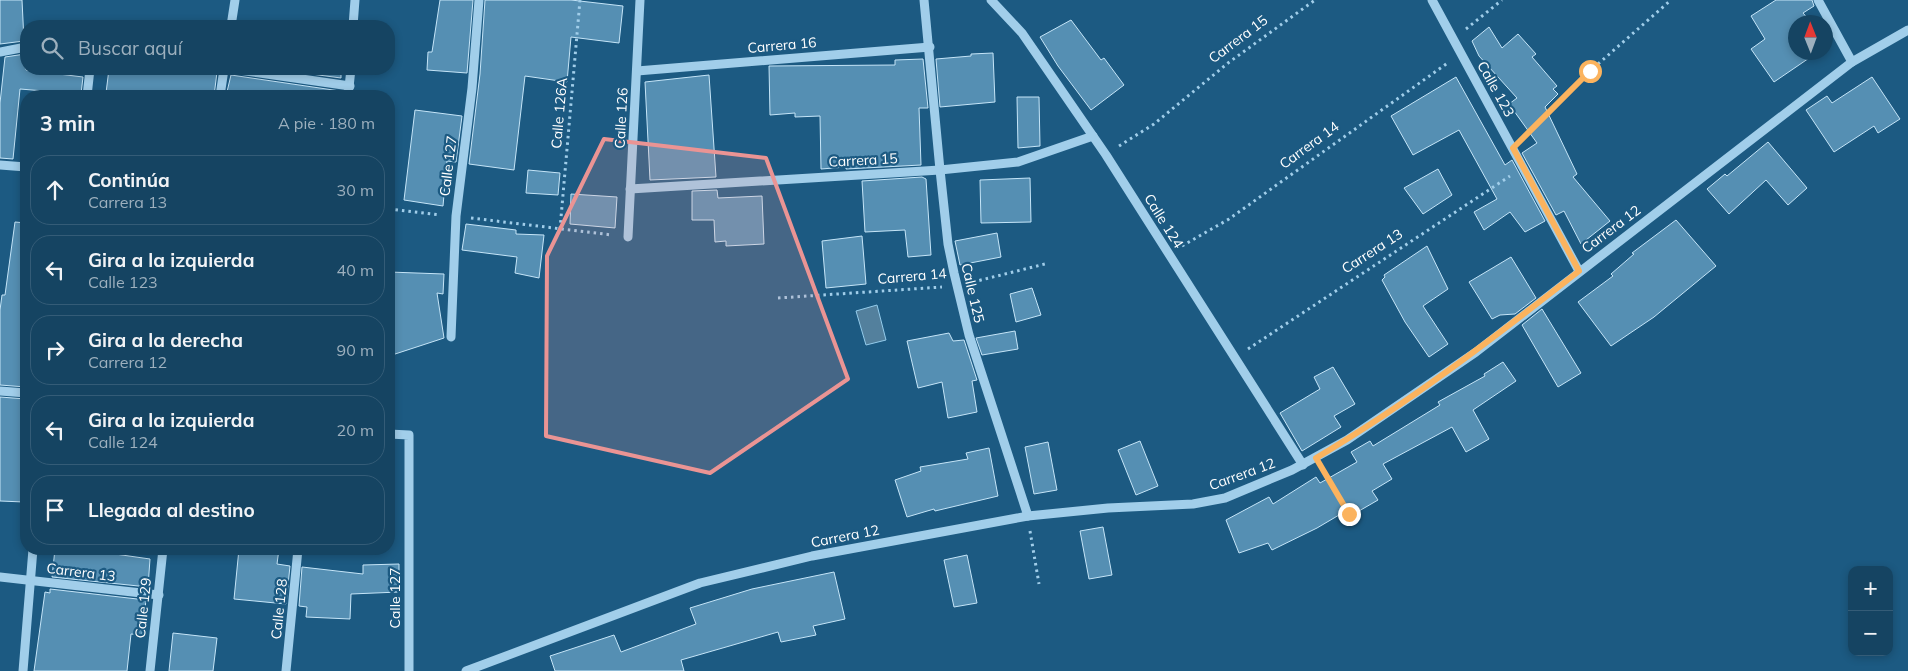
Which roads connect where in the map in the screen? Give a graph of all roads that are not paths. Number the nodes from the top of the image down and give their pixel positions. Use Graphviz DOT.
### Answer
graph roads {
  1 [pos="235,0"];
  2 [pos="355,0"];
  3 [pos="479,0"];
  4 [pos="640,0"];
  5 [pos="924,0"];
  6 [pos="990,0"];
  7 [pos="1432,0"];
  8 [pos="1818,0"];
  9 [pos="232,20"];
  10 [pos="353,20"];
  11 [pos="1908,30"];
  12 [pos="930,47"];
  13 [pos="20,48"];
  14 [pos="0,52"];
  15 [pos="1852,62"];
  16 [pos="637,71"];
  17 [pos="89,75"];
  18 [pos="223,75"];
  19 [pos="274,75"];
  20 [pos="350,75"];
  21 [pos="350,86"];
  22 [pos="88,90"];
  23 [pos="221,90"];
  24 [pos="349,90"];
  25 [pos="1093,136"];
  26 [pos="0,165"];
  27 [pos="20,167"];
  28 [pos="940,170"];
  29 [pos="630,189"];
  30 [pos="628,237"];
  31 [pos="1579,271"];
  32 [pos="450,337"];
  33 [pos="0,391"];
  34 [pos="20,392"];
  35 [pos="395,434"];
  36 [pos="1303,465"];
  37 [pos="1028,516"];
  38 [pos="32,555"];
  39 [pos="163,555"];
  40 [pos="297,555"];
  41 [pos="0,577"];
  42 [pos="30,580"];
  43 [pos="159,595"];
  44 [pos="22,671"];
  45 [pos="150,671"];
  46 [pos="286,671"];
  47 [pos="409,671"];
  48 [pos="466,671"];
  1 -- 9 [label="street"];
  2 -- 10 [label="street"];
  3 -- 32 [label="street, Calle 127"];
  4 -- 16 [label="street, Calle 126"];
  5 -- 12 [label="street, Calle 125"];
  6 -- 25 [label="street, Calle 124"];
  7 -- 31 [label="street, Calle 123"];
  8 -- 15 [label="street"];
  11 -- 15 [label="street, Carrera 12"];
  12 -- 16 [label="street, Carrera 16"];
  12 -- 28 [label="street, Calle 125"];
  13 -- 14 [label="street"];
  15 -- 31 [label="street, Carrera 12"];
  16 -- 29 [label="street, Calle 126"];
  17 -- 22 [label="street"];
  18 -- 23 [label="street"];
  19 -- 21 [label="street"];
  20 -- 21 [label="street"];
  21 -- 24 [label="street"];
  25 -- 28 [label="street, Carrera 15"];
  25 -- 36 [label="street, Calle 124"];
  26 -- 27 [label="street"];
  28 -- 29 [label="street, Carrera 15"];
  28 -- 37 [label="street, Calle 125"];
  29 -- 30 [label="street, Calle 126"];
  31 -- 36 [label="street, Carrera 12"];
  33 -- 34 [label="street"];
  35 -- 47 [label="street, Calle 127"];
  36 -- 37 [label="street, Carrera 12"];
  37 -- 48 [label="street, Carrera 12"];
  38 -- 42 [label="street"];
  39 -- 43 [label="street, Calle 129"];
  40 -- 46 [label="street, Calle 128"];
  41 -- 42 [label="street, Carrera 13"];
  42 -- 43 [label="street, Carrera 13"];
  42 -- 44 [label="street"];
  43 -- 45 [label="street, Calle 129"];
}
